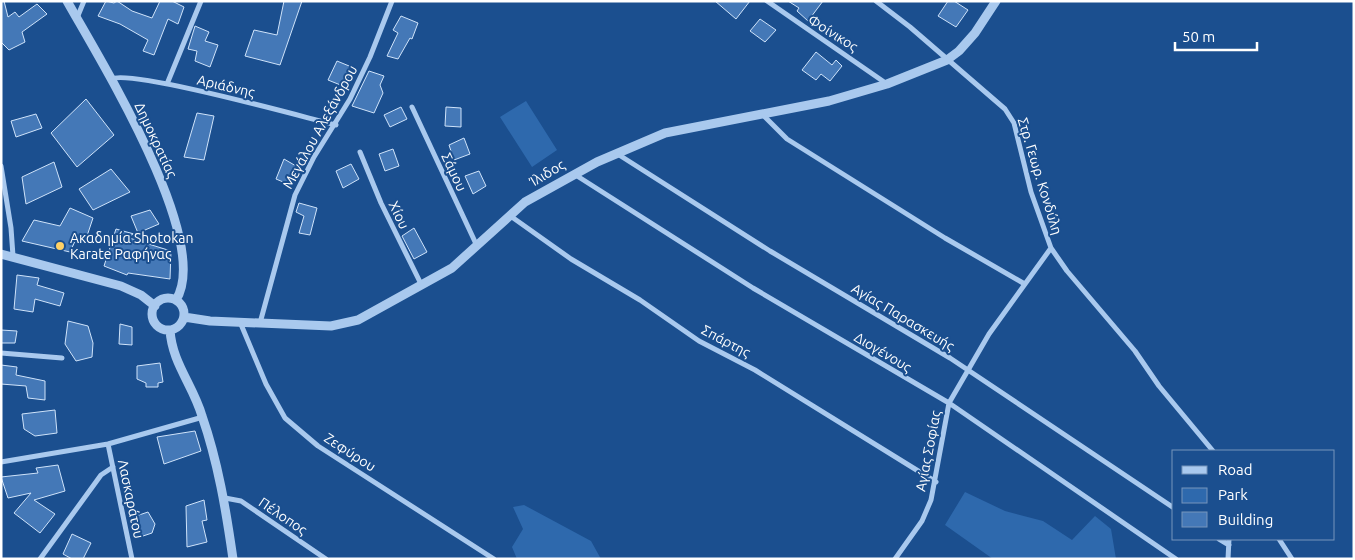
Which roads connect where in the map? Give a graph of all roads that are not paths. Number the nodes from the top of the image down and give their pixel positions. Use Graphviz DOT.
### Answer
graph roads {
  1 [pos="67,1"];
  2 [pos="84,1"];
  3 [pos="201,1"];
  4 [pos="392,1"];
  5 [pos="767,1"];
  6 [pos="876,1"];
  7 [pos="996,1"];
  8 [pos="77,18"];
  9 [pos="947,60"];
  10 [pos="111,80"];
  11 [pos="168,84"];
  12 [pos="887,84"];
  13 [pos="412,107"];
  14 [pos="762,114"];
  15 [pos="336,125"];
  16 [pos="360,152"];
  17 [pos="616,153"];
  18 [pos="1,166"];
  19 [pos="573,174"];
  20 [pos="510,214"];
  21 [pos="477,246"];
  22 [pos="1051,248"];
  23 [pos="1,254"];
  24 [pos="13,256"];
  25 [pos="1023,283"];
  26 [pos="422,286"];
  27 [pos="176,300"];
  28 [pos="154,306"];
  29 [pos="184,317"];
  30 [pos="240,322"];
  31 [pos="260,323"];
  32 [pos="170,330"];
  33 [pos="1,353"];
  34 [pos="62,358"];
  35 [pos="967,369"];
  36 [pos="949,403"];
  37 [pos="203,417"];
  38 [pos="108,444"];
  39 [pos="1212,450"];
  40 [pos="1,462"];
  41 [pos="113,468"];
  42 [pos="936,482"];
  43 [pos="225,498"];
  44 [pos="1172,507"];
  45 [pos="1220,540"];
  46 [pos="1229,540"];
  47 [pos="1280,540"];
  48 [pos="1228,545"];
  49 [pos="40,559"];
  50 [pos="132,559"];
  51 [pos="233,559"];
  52 [pos="326,559"];
  53 [pos="494,559"];
  54 [pos="895,559"];
  55 [pos="1176,559"];
  56 [pos="1228,559"];
  57 [pos="1292,559"];
  1 -- 8 [label="street, Δημοκρατίας"];
  2 -- 8 [label="street"];
  3 -- 11 [label="street"];
  4 -- 15 [label="street, Μεγάλου Αλεξάνδρου"];
  5 -- 12 [label="street, Φοίνικος"];
  6 -- 9 [label="street, Στρ. Γεωρ. Κονδύλη"];
  7 -- 9 [label="street, Ίλιδος"];
  8 -- 10 [label="street, Δημοκρατίας"];
  9 -- 12 [label="street, Ίλιδος"];
  9 -- 22 [label="street, Στρ. Γεωρ. Κονδύλη"];
  10 -- 11 [label="street, Αριάδνης"];
  10 -- 27 [label="street, Δημοκρατίας"];
  11 -- 15 [label="street, Αριάδνης"];
  12 -- 14 [label="street, Ίλιδος"];
  13 -- 21 [label="street, Σάμου"];
  14 -- 17 [label="street, Ίλιδος"];
  14 -- 25 [label="street"];
  15 -- 31 [label="street, Μεγάλου Αλεξάνδρου"];
  16 -- 26 [label="street, Χίου"];
  17 -- 19 [label="street, Ίλιδος"];
  17 -- 35 [label="street, Αγίας Παρασκευής"];
  18 -- 24 [label="street"];
  19 -- 20 [label="street, Ίλιδος"];
  19 -- 36 [label="street, Διογένους"];
  20 -- 21 [label="street, Ίλιδος"];
  20 -- 42 [label="street, Σπάρτης"];
  21 -- 26 [label="street, Ίλιδος"];
  22 -- 25 [label="street, Αγίας Σοφίας"];
  22 -- 39 [label="street, Στρ. Γεωρ. Κονδύλη"];
  23 -- 24 [label="street"];
  24 -- 28 [label="street"];
  25 -- 35 [label="street, Αγίας Σοφίας"];
  26 -- 31 [label="street, Ίλιδος"];
  27 -- 28 [label="street"];
  27 -- 29 [label="street"];
  28 -- 32 [label="street"];
  29 -- 30 [label="street, Ίλιδος"];
  29 -- 32 [label="street"];
  30 -- 31 [label="street, Ίλιδος"];
  30 -- 53 [label="street, Ζεφύρου"];
  32 -- 37 [label="street"];
  33 -- 34 [label="street"];
  35 -- 36 [label="street, Αγίας Σοφίας"];
  35 -- 44 [label="street, Αγίας Παρασκευής"];
  36 -- 42 [label="street, Αγίας Σοφίας"];
  36 -- 55 [label="street, Διογένους"];
  37 -- 38 [label="street"];
  37 -- 43 [label="street"];
  38 -- 40 [label="street"];
  38 -- 41 [label="street, Λασκαράτου"];
  41 -- 49 [label="street"];
  41 -- 50 [label="street, Λασκαράτου"];
  42 -- 54 [label="street, Αγίας Σοφίας"];
  43 -- 51 [label="street"];
  43 -- 52 [label="street, Πέλοπος"];
  45 -- 48 [label="street"];
  46 -- 48 [label="street"];
  47 -- 57 [label="street"];
  48 -- 56 [label="street"];
}
